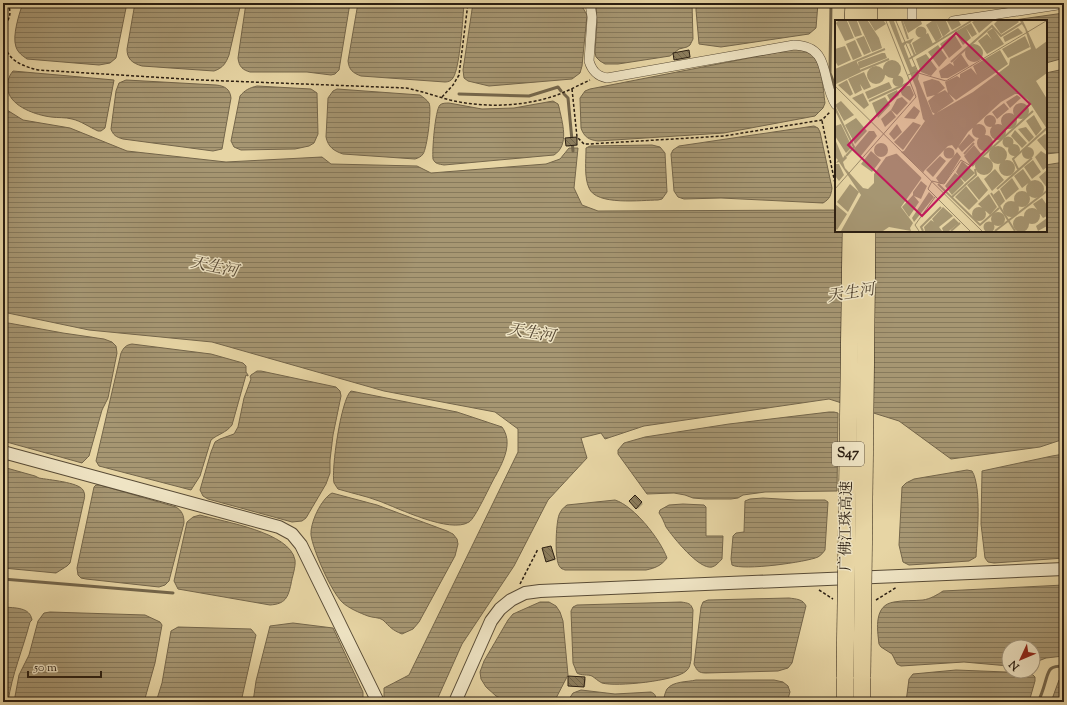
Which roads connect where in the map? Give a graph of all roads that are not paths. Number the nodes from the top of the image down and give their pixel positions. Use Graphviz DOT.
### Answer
graph roads {
  1 [pos="590,3"];
  2 [pos="854,3"];
  3 [pos="869,3"];
  4 [pos="912,3"];
  5 [pos="1064,4"];
  6 [pos="853,20"];
  7 [pos="869,20"];
  8 [pos="912,20"];
  9 [pos="960,20"];
  10 [pos="834,108"];
  11 [pos="851,232"];
  12 [pos="867,232"];
  13 [pos="3,452"];
  14 [pos="1064,569"];
  15 [pos="378,702"];
  16 [pos="455,702"];
  17 [pos="845,702"];
  18 [pos="862,702"];
  1 -- 10 [label="street"];
  2 -- 6 [label="highway"];
  3 -- 7 [label="highway"];
  4 -- 8 [label="street"];
  5 -- 9 [label="street"];
  11 -- 17 [label="highway, 广佛江珠高速 / S47, bridge"];
  12 -- 18 [label="highway, 广佛江珠高速 / S47, bridge"];
  13 -- 15 [label="street"];
  14 -- 16 [label="street"];
}
